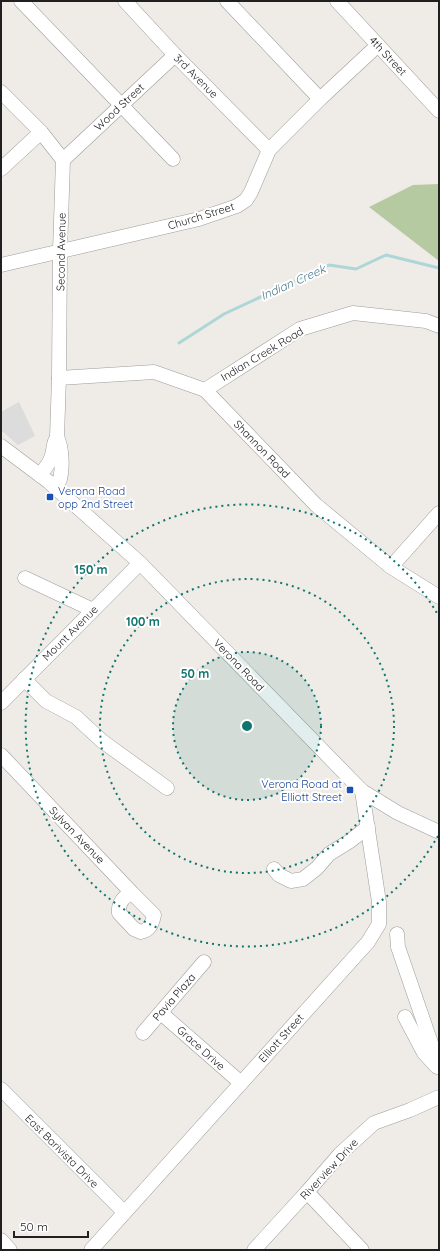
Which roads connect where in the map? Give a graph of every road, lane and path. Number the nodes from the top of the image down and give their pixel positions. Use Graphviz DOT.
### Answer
graph roads {
  1 [pos="21,1"];
  2 [pos="125,1"];
  3 [pos="226,1"];
  4 [pos="337,1"];
  5 [pos="378,45"];
  6 [pos="175,55"];
  7 [pos="1,92"];
  8 [pos="320,99"];
  9 [pos="121,105"];
  10 [pos="439,111"];
  11 [pos="41,132"];
  12 [pos="269,150"];
  13 [pos="173,159"];
  14 [pos="63,160"];
  15 [pos="1,169"];
  16 [pos="60,251"];
  17 [pos="1,265"];
  18 [pos="439,326"];
  19 [pos="59,378"];
  20 [pos="205,390"];
  21 [pos="57,437"];
  22 [pos="1,446"];
  23 [pos="48,482"];
  24 [pos="439,512"];
  25 [pos="140,563"];
  26 [pos="391,567"];
  27 [pos="25,578"];
  28 [pos="439,597"];
  29 [pos="93,610"];
  30 [pos="24,680"];
  31 [pos="1,703"];
  32 [pos="1,755"];
  33 [pos="167,788"];
  34 [pos="362,791"];
  35 [pos="368,827"];
  36 [pos="439,832"];
  37 [pos="274,869"];
  38 [pos="132,893"];
  39 [pos="397,934"];
  40 [pos="204,962"];
  41 [pos="161,1013"];
  42 [pos="405,1017"];
  43 [pos="143,1033"];
  44 [pos="439,1067"];
  45 [pos="241,1083"];
  46 [pos="1,1089"];
  47 [pos="439,1097"];
  48 [pos="307,1192"];
  49 [pos="124,1212"];
  50 [pos="1,1240"];
  51 [pos="10,1250"];
  52 [pos="91,1250"];
  53 [pos="254,1250"];
  54 [pos="362,1250"];
  1 -- 9 [label="street"];
  2 -- 6 [label="street, 3rd Avenue"];
  3 -- 8 [label="street"];
  4 -- 5 [label="street, 4th Street"];
  5 -- 8 [label="street, Church Street"];
  5 -- 10 [label="street, 4th Street"];
  6 -- 9 [label="street, Wood Street"];
  6 -- 12 [label="street, 3rd Avenue"];
  7 -- 11 [label="street"];
  8 -- 12 [label="street, Church Street"];
  9 -- 13 [label="street"];
  9 -- 14 [label="street, Wood Street"];
  11 -- 14 [label="street"];
  11 -- 15 [label="street"];
  12 -- 16 [label="street, Church Street"];
  14 -- 16 [label="street, Second Avenue"];
  16 -- 17 [label="street, Church Street"];
  16 -- 19 [label="street, Second Avenue"];
  18 -- 20 [label="street, Indian Creek Road"];
  19 -- 20 [label="street, Shannon Road"];
  19 -- 21 [label="street, Second Avenue"];
  20 -- 26 [label="street, Shannon Road"];
  21 -- 23 [label="street, Second Avenue"];
  21 -- 23 [label="street, Second Avenue"];
  22 -- 23 [label="street, Verona Road"];
  23 -- 25 [label="street, Verona Road"];
  24 -- 26 [label="street"];
  25 -- 29 [label="street, Mount Avenue"];
  25 -- 34 [label="street, Verona Road"];
  26 -- 28 [label="street, Shannon Road"];
  27 -- 29 [label="street"];
  29 -- 30 [label="street, Mount Avenue"];
  30 -- 31 [label="street, Mount Avenue"];
  30 -- 33 [label="street"];
  32 -- 38 [label="street, Sylvan Avenue"];
  34 -- 35 [label="street, Elliott Street"];
  34 -- 36 [label="street, Verona Road"];
  35 -- 37 [label="street"];
  35 -- 45 [label="street, Elliott Street"];
  38 -- 38 [label="street, Sylvan Avenue"];
  39 -- 44 [label="street"];
  40 -- 41 [label="street, Pavia Plaza"];
  41 -- 43 [label="street, Pavia Plaza"];
  41 -- 45 [label="street, Grace Drive"];
  42 -- 44 [label="street"];
  45 -- 49 [label="street, Elliott Street"];
  46 -- 49 [label="street, East Barivista Drive"];
  47 -- 48 [label="street, Riverview Drive"];
  48 -- 53 [label="street, Riverview Drive"];
  48 -- 54 [label="street"];
  49 -- 52 [label="street, Elliott Street"];
  50 -- 51 [label="street"];
}
